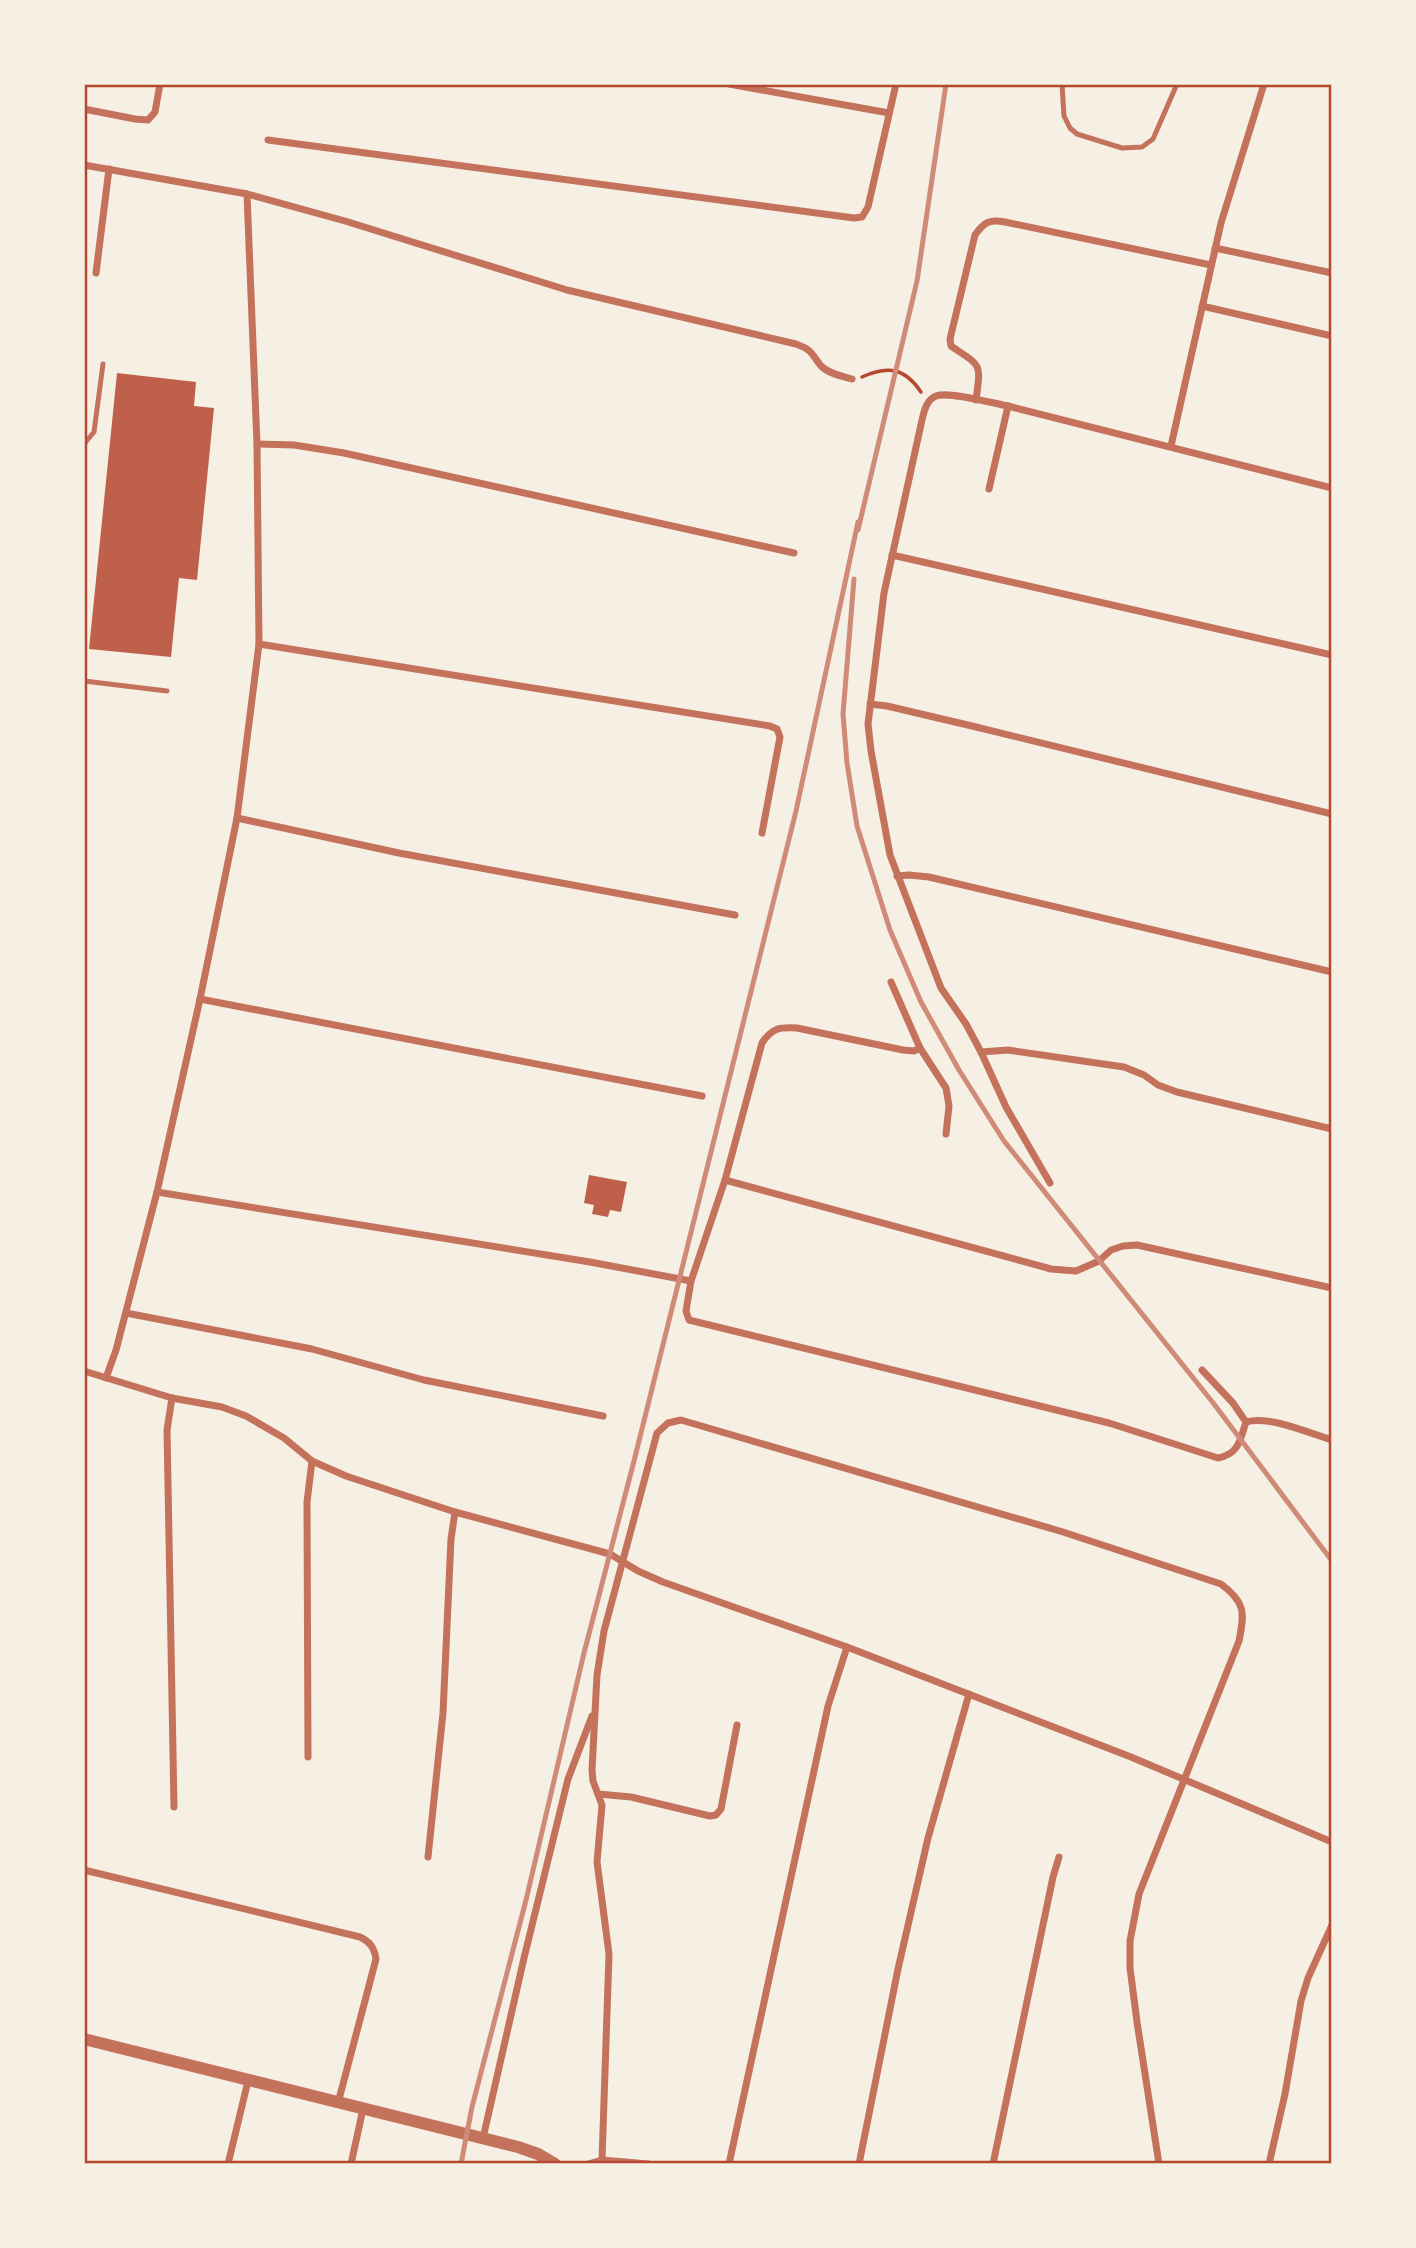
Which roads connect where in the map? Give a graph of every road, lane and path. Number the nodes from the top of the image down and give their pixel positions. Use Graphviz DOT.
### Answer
graph roads {
  1 [pos="160,84"];
  2 [pos="729,84"];
  3 [pos="895,84"];
  4 [pos="1062,84"];
  5 [pos="1177,84"];
  6 [pos="1265,84"];
  7 [pos="84,109"];
  8 [pos="889,113"];
  9 [pos="268,140"];
  10 [pos="84,164"];
  11 [pos="109,169"];
  12 [pos="247,194"];
  13 [pos="1215,248"];
  14 [pos="1211,265"];
  15 [pos="96,273"];
  16 [pos="1332,273"];
  17 [pos="1202,306"];
  18 [pos="1332,336"];
  19 [pos="103,364"];
  20 [pos="852,379"];
  21 [pos="976,400"];
  22 [pos="928,403"];
  23 [pos="1008,406"];
  24 [pos="84,444"];
  25 [pos="257,444"];
  26 [pos="1171,446"];
  27 [pos="1332,488"];
  28 [pos="989,489"];
  29 [pos="794,553"];
  30 [pos="892,555"];
  31 [pos="259,644"];
  32 [pos="1332,655"];
  33 [pos="84,681"];
  34 [pos="167,691"];
  35 [pos="870,704"];
  36 [pos="1332,814"];
  37 [pos="237,818"];
  38 [pos="762,833"];
  39 [pos="897,876"];
  40 [pos="734,915"];
  41 [pos="1332,972"];
  42 [pos="891,982"];
  43 [pos="200,999"];
  44 [pos="920,1048"];
  45 [pos="981,1052"];
  46 [pos="702,1096"];
  47 [pos="1332,1129"];
  48 [pos="946,1134"];
  49 [pos="725,1180"];
  50 [pos="1050,1183"];
  51 [pos="157,1192"];
  52 [pos="691,1281"];
  53 [pos="1332,1288"];
  54 [pos="127,1313"];
  55 [pos="1202,1370"];
  56 [pos="84,1371"];
  57 [pos="106,1378"];
  58 [pos="172,1398"];
  59 [pos="603,1416"];
  60 [pos="1246,1422"];
  61 [pos="1332,1440"];
  62 [pos="312,1461"];
  63 [pos="455,1512"];
  64 [pos="622,1562"];
  65 [pos="847,1647"];
  66 [pos="969,1694"];
  67 [pos="595,1707"];
  68 [pos="737,1725"];
  69 [pos="308,1757"];
  70 [pos="1184,1779"];
  71 [pos="598,1794"];
  72 [pos="174,1807"];
  73 [pos="1332,1842"];
  74 [pos="428,1857"];
  75 [pos="1059,1857"];
  76 [pos="84,1870"];
  77 [pos="1332,1924"];
  78 [pos="84,2039"];
  79 [pos="248,2081"];
  80 [pos="338,2103"];
  81 [pos="363,2109"];
  82 [pos="483,2138"];
  83 [pos="602,2160"];
  84 [pos="228,2164"];
  85 [pos="351,2164"];
  86 [pos="555,2164"];
  87 [pos="588,2164"];
  88 [pos="648,2164"];
  89 [pos="729,2164"];
  90 [pos="859,2164"];
  91 [pos="993,2164"];
  92 [pos="1159,2164"];
  93 [pos="1269,2164"];
  1 -- 7 [label="street"];
  2 -- 8 [label="street"];
  3 -- 8 [label="street"];
  4 -- 5 [label="lane"];
  6 -- 13 [label="street"];
  8 -- 9 [label="street"];
  10 -- 11 [label="street"];
  11 -- 12 [label="street"];
  11 -- 15 [label="street"];
  12 -- 20 [label="street"];
  12 -- 25 [label="street"];
  13 -- 14 [label="street"];
  13 -- 16 [label="street"];
  14 -- 17 [label="street"];
  14 -- 21 [label="street"];
  17 -- 18 [label="street"];
  17 -- 26 [label="street"];
  19 -- 24 [label="lane"];
  20 -- 22 [label="path"];
  21 -- 22 [label="street"];
  21 -- 23 [label="street"];
  22 -- 30 [label="street"];
  23 -- 26 [label="street"];
  23 -- 28 [label="street"];
  25 -- 29 [label="street"];
  25 -- 31 [label="street"];
  26 -- 27 [label="street"];
  30 -- 32 [label="street"];
  30 -- 35 [label="street"];
  31 -- 37 [label="street"];
  31 -- 38 [label="street"];
  33 -- 34 [label="lane"];
  35 -- 36 [label="street"];
  35 -- 39 [label="street"];
  37 -- 40 [label="street"];
  37 -- 43 [label="street"];
  39 -- 41 [label="street"];
  39 -- 45 [label="street"];
  42 -- 44 [label="street"];
  43 -- 46 [label="street"];
  43 -- 51 [label="street"];
  44 -- 48 [label="street"];
  44 -- 49 [label="street"];
  45 -- 47 [label="street"];
  45 -- 50 [label="street"];
  49 -- 52 [label="street"];
  49 -- 53 [label="street"];
  51 -- 52 [label="street"];
  51 -- 54 [label="street"];
  52 -- 60 [label="street"];
  54 -- 57 [label="street"];
  54 -- 59 [label="street"];
  55 -- 60 [label="street"];
  56 -- 57 [label="street"];
  57 -- 58 [label="street"];
  58 -- 62 [label="street"];
  58 -- 72 [label="street"];
  60 -- 61 [label="street"];
  62 -- 63 [label="street"];
  62 -- 69 [label="street"];
  63 -- 64 [label="street"];
  63 -- 74 [label="street"];
  64 -- 65 [label="street"];
  64 -- 67 [label="street"];
  64 -- 70 [label="street"];
  65 -- 66 [label="street"];
  65 -- 89 [label="street"];
  66 -- 70 [label="street"];
  66 -- 90 [label="street"];
  67 -- 71 [label="street"];
  67 -- 82 [label="street"];
  68 -- 71 [label="street"];
  70 -- 73 [label="street"];
  70 -- 92 [label="street"];
  71 -- 83 [label="street"];
  75 -- 91 [label="street"];
  76 -- 80 [label="street"];
  77 -- 93 [label="street"];
  78 -- 79 [label="street"];
  79 -- 80 [label="street"];
  79 -- 84 [label="street"];
  80 -- 81 [label="street"];
  81 -- 82 [label="street"];
  81 -- 85 [label="street"];
  82 -- 86 [label="street"];
  83 -- 87 [label="street"];
  83 -- 88 [label="street"];
}
